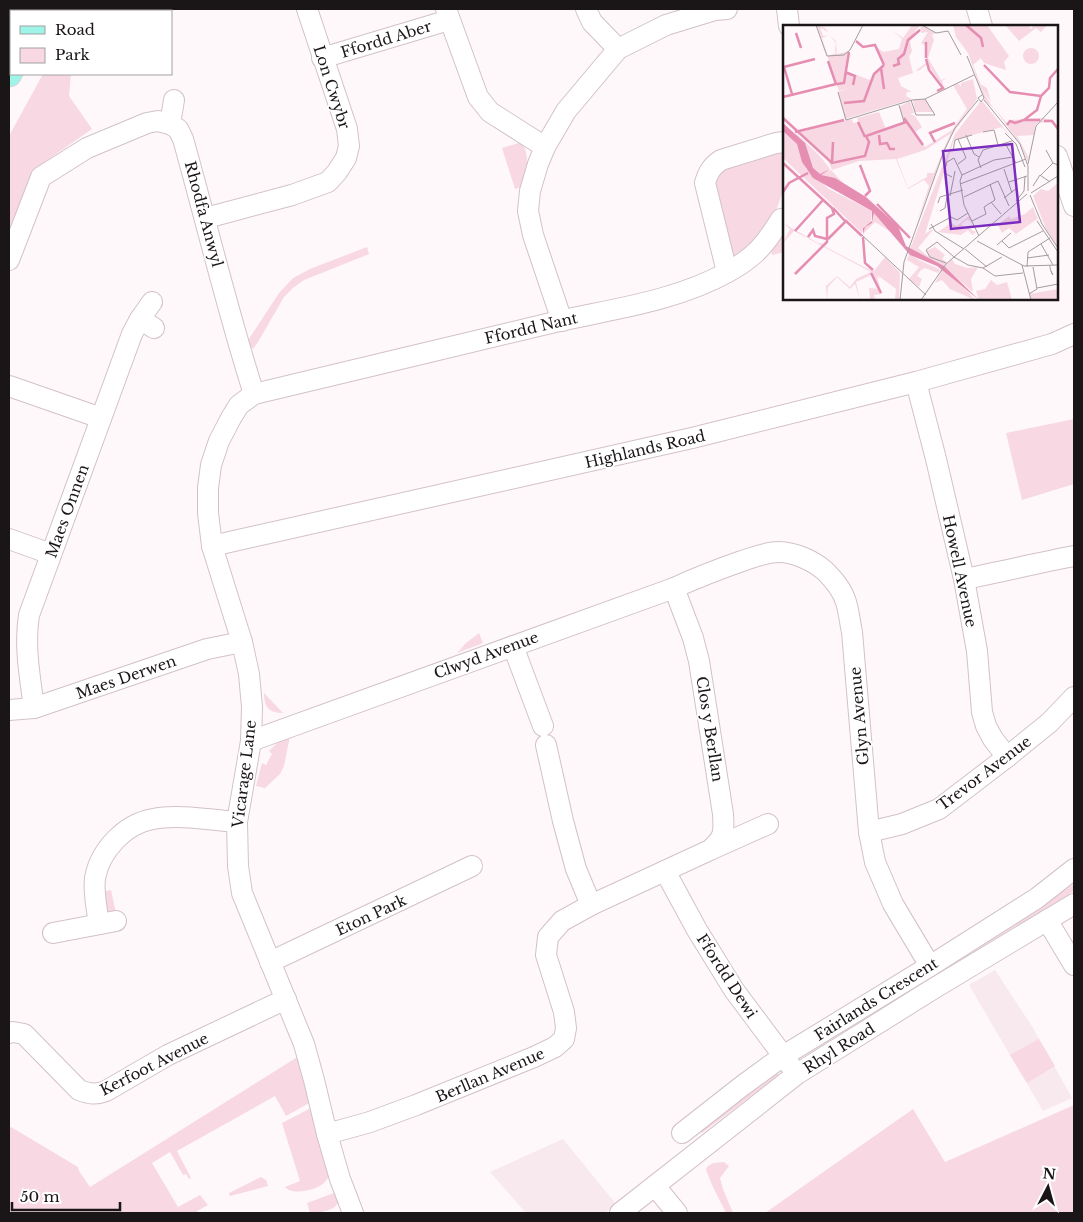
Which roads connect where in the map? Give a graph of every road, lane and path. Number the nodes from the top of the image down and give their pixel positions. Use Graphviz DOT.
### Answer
graph roads {
  1 [pos="307,9"];
  2 [pos="586,9"];
  3 [pos="719,9"];
  4 [pos="787,9"];
  5 [pos="977,9"];
  6 [pos="448,14"];
  7 [pos="789,25"];
  8 [pos="982,25"];
  9 [pos="618,49"];
  10 [pos="322,58"];
  11 [pos="174,100"];
  12 [pos="170,124"];
  13 [pos="783,142"];
  14 [pos="546,147"];
  15 [pos="1058,159"];
  16 [pos="1074,205"];
  17 [pos="1058,208"];
  18 [pos="783,216"];
  19 [pos="206,218"];
  20 [pos="9,260"];
  21 [pos="727,272"];
  22 [pos="152,302"];
  23 [pos="562,321"];
  24 [pos="1074,334"];
  25 [pos="916,382"];
  26 [pos="9,386"];
  27 [pos="254,394"];
  28 [pos="101,418"];
  29 [pos="9,539"];
  30 [pos="212,546"];
  31 [pos="51,554"];
  32 [pos="1074,556"];
  33 [pos="721,568"];
  34 [pos="964,579"];
  35 [pos="674,588"];
  36 [pos="242,642"];
  37 [pos="513,646"];
  38 [pos="34,708"];
  39 [pos="9,710"];
  40 [pos="1070,710"];
  41 [pos="251,740"];
  42 [pos="1007,757"];
  43 [pos="237,822"];
  44 [pos="768,824"];
  45 [pos="869,832"];
  46 [pos="701,854"];
  47 [pos="472,866"];
  48 [pos="1074,869"];
  49 [pos="666,871"];
  50 [pos="1074,904"];
  51 [pos="592,905"];
  52 [pos="1047,920"];
  53 [pos="53,933"];
  54 [pos="270,962"];
  55 [pos="1074,965"];
  56 [pos="930,966"];
  57 [pos="286,999"];
  58 [pos="9,1033"];
  59 [pos="783,1056"];
  60 [pos="797,1074"];
  61 [pos="682,1133"];
  62 [pos="327,1134"];
  63 [pos="656,1186"];
  64 [pos="353,1213"];
  65 [pos="620,1213"];
  66 [pos="677,1213"];
  1 -- 10 [label="street, Lon Cwybr"];
  2 -- 9 [label="street"];
  3 -- 9 [label="street"];
  4 -- 7 [label="street"];
  5 -- 8 [label="street"];
  6 -- 10 [label="street, Ffordd Aber"];
  6 -- 14 [label="street"];
  9 -- 14 [label="street"];
  10 -- 19 [label="street, Lon Cwybr"];
  11 -- 12 [label="street"];
  12 -- 19 [label="street, Rhodfa Anwyl"];
  12 -- 20 [label="street"];
  13 -- 21 [label="street"];
  14 -- 23 [label="street"];
  15 -- 16 [label="street"];
  16 -- 17 [label="street"];
  18 -- 21 [label="street, Ffordd Nant"];
  19 -- 27 [label="street, Rhodfa Anwyl"];
  21 -- 23 [label="street, Ffordd Nant"];
  22 -- 28 [label="street, Maes Onnen"];
  23 -- 27 [label="street, Ffordd Nant"];
  24 -- 25 [label="street, Highlands Road"];
  25 -- 30 [label="street, Highlands Road"];
  25 -- 34 [label="street, Howell Avenue"];
  26 -- 28 [label="street"];
  27 -- 30 [label="street, Vicarage Lane"];
  28 -- 31 [label="street, Maes Onnen"];
  29 -- 31 [label="street"];
  30 -- 36 [label="street, Vicarage Lane"];
  31 -- 38 [label="street, Maes Onnen"];
  32 -- 34 [label="street"];
  33 -- 35 [label="street, Clwyd Avenue"];
  33 -- 45 [label="street, Glyn Avenue"];
  34 -- 42 [label="street, Howell Avenue"];
  35 -- 37 [label="street, Clwyd Avenue"];
  35 -- 46 [label="street, Clos y Berllan"];
  36 -- 38 [label="street, Maes Derwen"];
  36 -- 41 [label="street, Vicarage Lane"];
  37 -- 41 [label="street, Clwyd Avenue"];
  37 -- 51 [label="street"];
  38 -- 39 [label="street, Maes Derwen"];
  40 -- 42 [label="street, Trevor Avenue"];
  41 -- 43 [label="street, Vicarage Lane"];
  42 -- 45 [label="street, Trevor Avenue"];
  43 -- 53 [label="street"];
  43 -- 54 [label="street, Vicarage Lane"];
  44 -- 46 [label="street, Berllan Avenue"];
  45 -- 56 [label="street, Glyn Avenue"];
  46 -- 49 [label="street, Berllan Avenue"];
  47 -- 54 [label="street, Eton Park"];
  48 -- 56 [label="street, Fairlands Crescent"];
  49 -- 51 [label="street, Berllan Avenue"];
  49 -- 59 [label="street, Ffordd Dewi"];
  50 -- 52 [label="street, Rhyl Road"];
  51 -- 62 [label="street, Berllan Avenue"];
  52 -- 55 [label="street"];
  52 -- 60 [label="street, Rhyl Road"];
  54 -- 57 [label="street, Vicarage Lane"];
  56 -- 59 [label="street, Fairlands Crescent"];
  57 -- 58 [label="street, Kerfoot Avenue"];
  57 -- 62 [label="street, Vicarage Lane"];
  59 -- 60 [label="street, Ffordd Dewi"];
  59 -- 61 [label="street, Fairlands Crescent"];
  60 -- 63 [label="street, Rhyl Road"];
  62 -- 64 [label="street, Vicarage Lane"];
  63 -- 65 [label="street, Rhyl Road"];
  63 -- 66 [label="street"];
}
